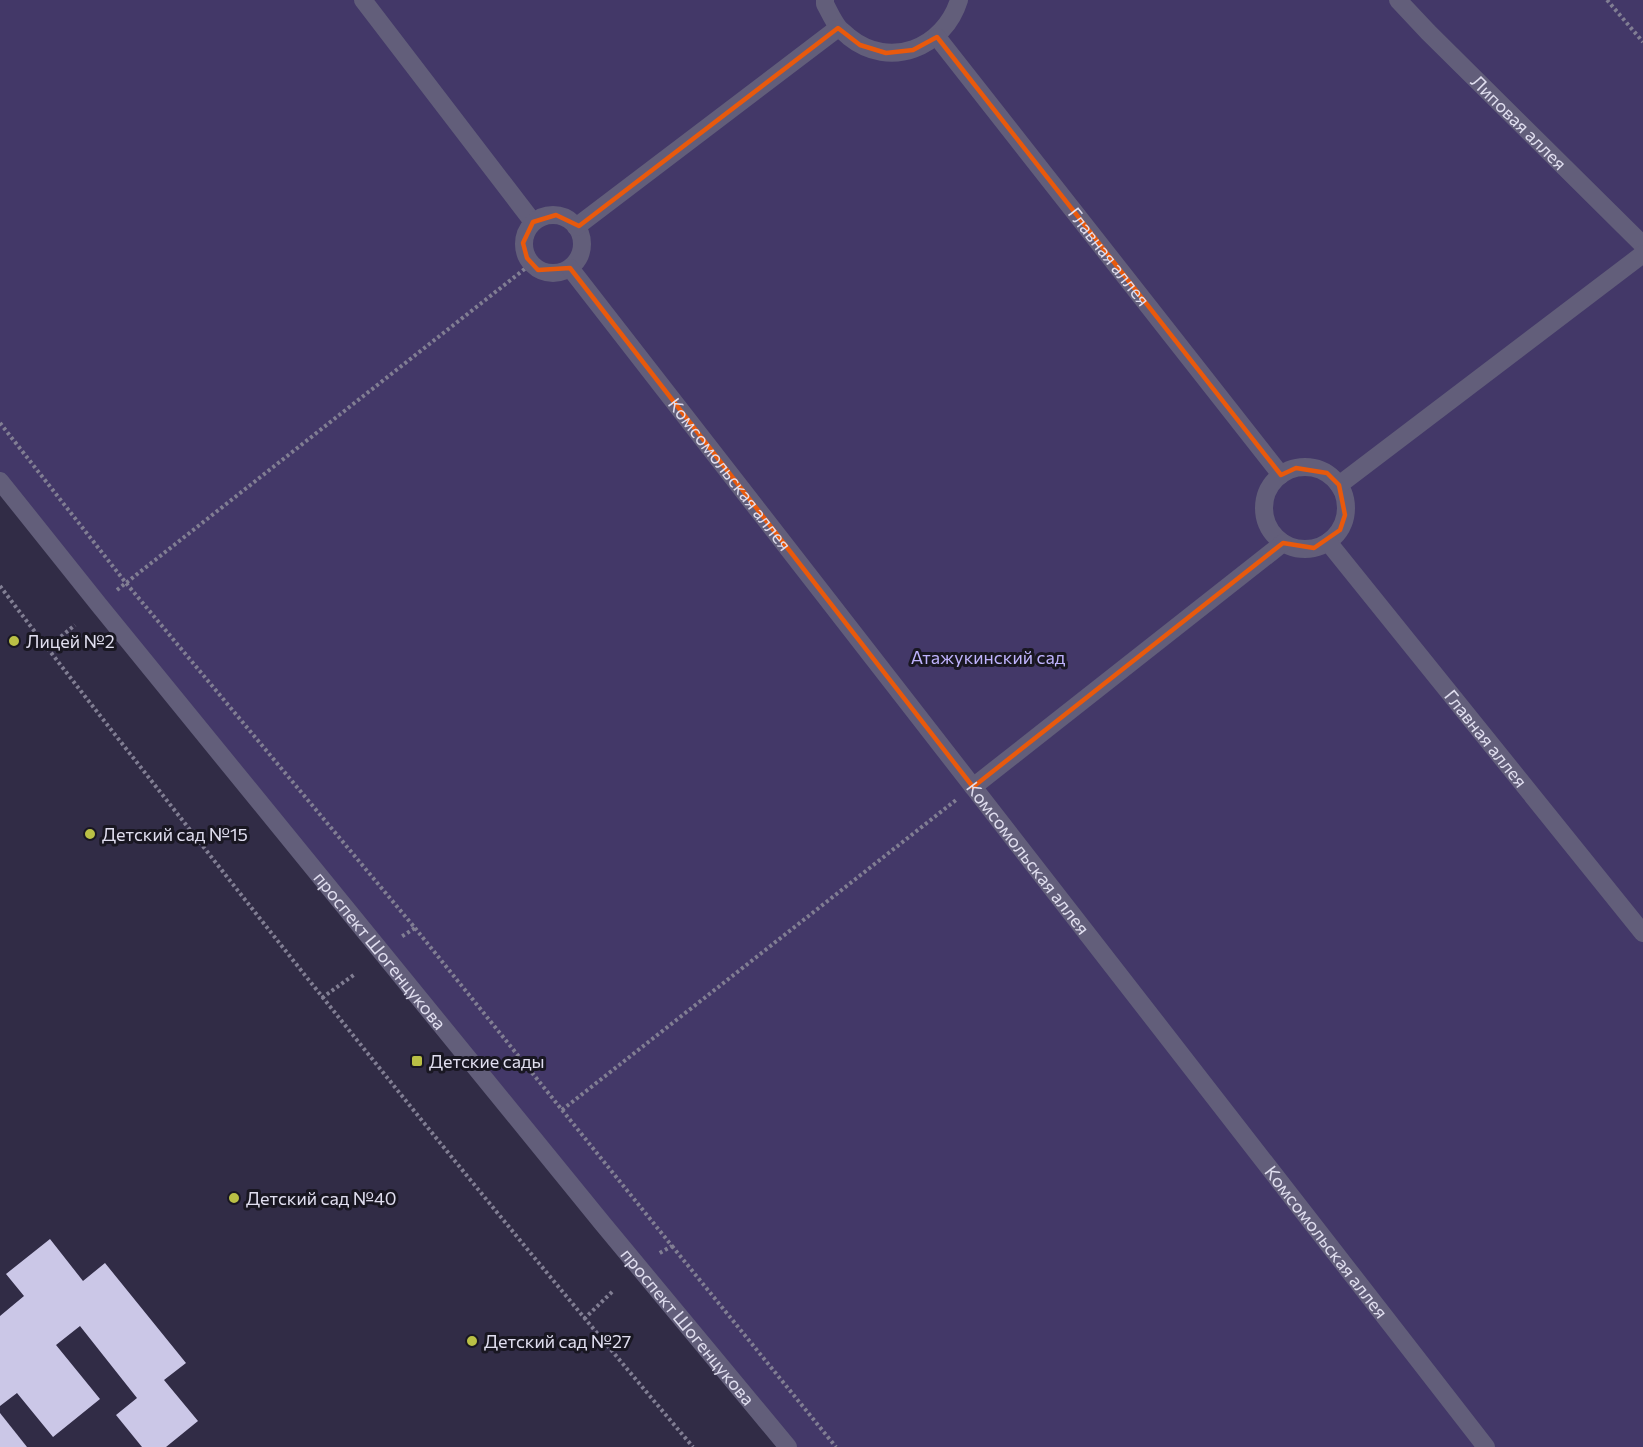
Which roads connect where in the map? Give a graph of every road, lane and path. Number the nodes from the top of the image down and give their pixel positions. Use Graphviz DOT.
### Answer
graph roads {
  1 [pos="363,0"];
  2 [pos="825,0"];
  3 [pos="959,0"];
  4 [pos="1398,0"];
  5 [pos="1606,0"];
  6 [pos="838,28"];
  7 [pos="937,37"];
  8 [pos="1643,42"];
  9 [pos="533,222"];
  10 [pos="576,227"];
  11 [pos="1643,245"];
  12 [pos="1643,254"];
  13 [pos="531,264"];
  14 [pos="570,268"];
  15 [pos="0,423"];
  16 [pos="1281,475"];
  17 [pos="0,481"];
  18 [pos="1339,485"];
  19 [pos="1328,542"];
  20 [pos="1283,543"];
  21 [pos="126,583"];
  22 [pos="0,586"];
  23 [pos="117,590"];
  24 [pos="75,625"];
  25 [pos="47,648"];
  26 [pos="973,787"];
  27 [pos="415,928"];
  28 [pos="1643,933"];
  29 [pos="401,937"];
  30 [pos="356,974"];
  31 [pos="322,998"];
  32 [pos="562,1110"];
  33 [pos="672,1246"];
  34 [pos="657,1255"];
  35 [pos="614,1290"];
  36 [pos="584,1319"];
  37 [pos="693,1447"];
  38 [pos="788,1447"];
  39 [pos="836,1447"];
  40 [pos="1486,1447"];
  1 -- 9 [label="street"];
  2 -- 6 [label="street"];
  3 -- 7 [label="street"];
  4 -- 11 [label="street, Липовая аллея"];
  5 -- 8 [label="path"];
  6 -- 7 [label="street"];
  6 -- 10 [label="street"];
  7 -- 16 [label="street, Главная аллея"];
  9 -- 10 [label="street"];
  9 -- 13 [label="street"];
  10 -- 14 [label="street"];
  12 -- 18 [label="street"];
  13 -- 14 [label="street"];
  13 -- 21 [label="path"];
  14 -- 26 [label="street, Комсомольская аллея"];
  15 -- 21 [label="path"];
  16 -- 18 [label="street"];
  16 -- 20 [label="street"];
  17 -- 38 [label="street, проспект Шогенцукова"];
  18 -- 19 [label="street"];
  19 -- 20 [label="street"];
  19 -- 28 [label="street, Главная аллея"];
  20 -- 26 [label="street"];
  21 -- 23 [label="path"];
  21 -- 27 [label="path"];
  22 -- 25 [label="path"];
  24 -- 25 [label="path"];
  25 -- 31 [label="path"];
  26 -- 32 [label="path"];
  26 -- 40 [label="street, Комсомольская аллея"];
  27 -- 29 [label="path"];
  27 -- 32 [label="path"];
  30 -- 31 [label="path"];
  31 -- 36 [label="path"];
  32 -- 33 [label="path"];
  33 -- 34 [label="path"];
  33 -- 39 [label="path"];
  35 -- 36 [label="path"];
  36 -- 37 [label="path"];
}
